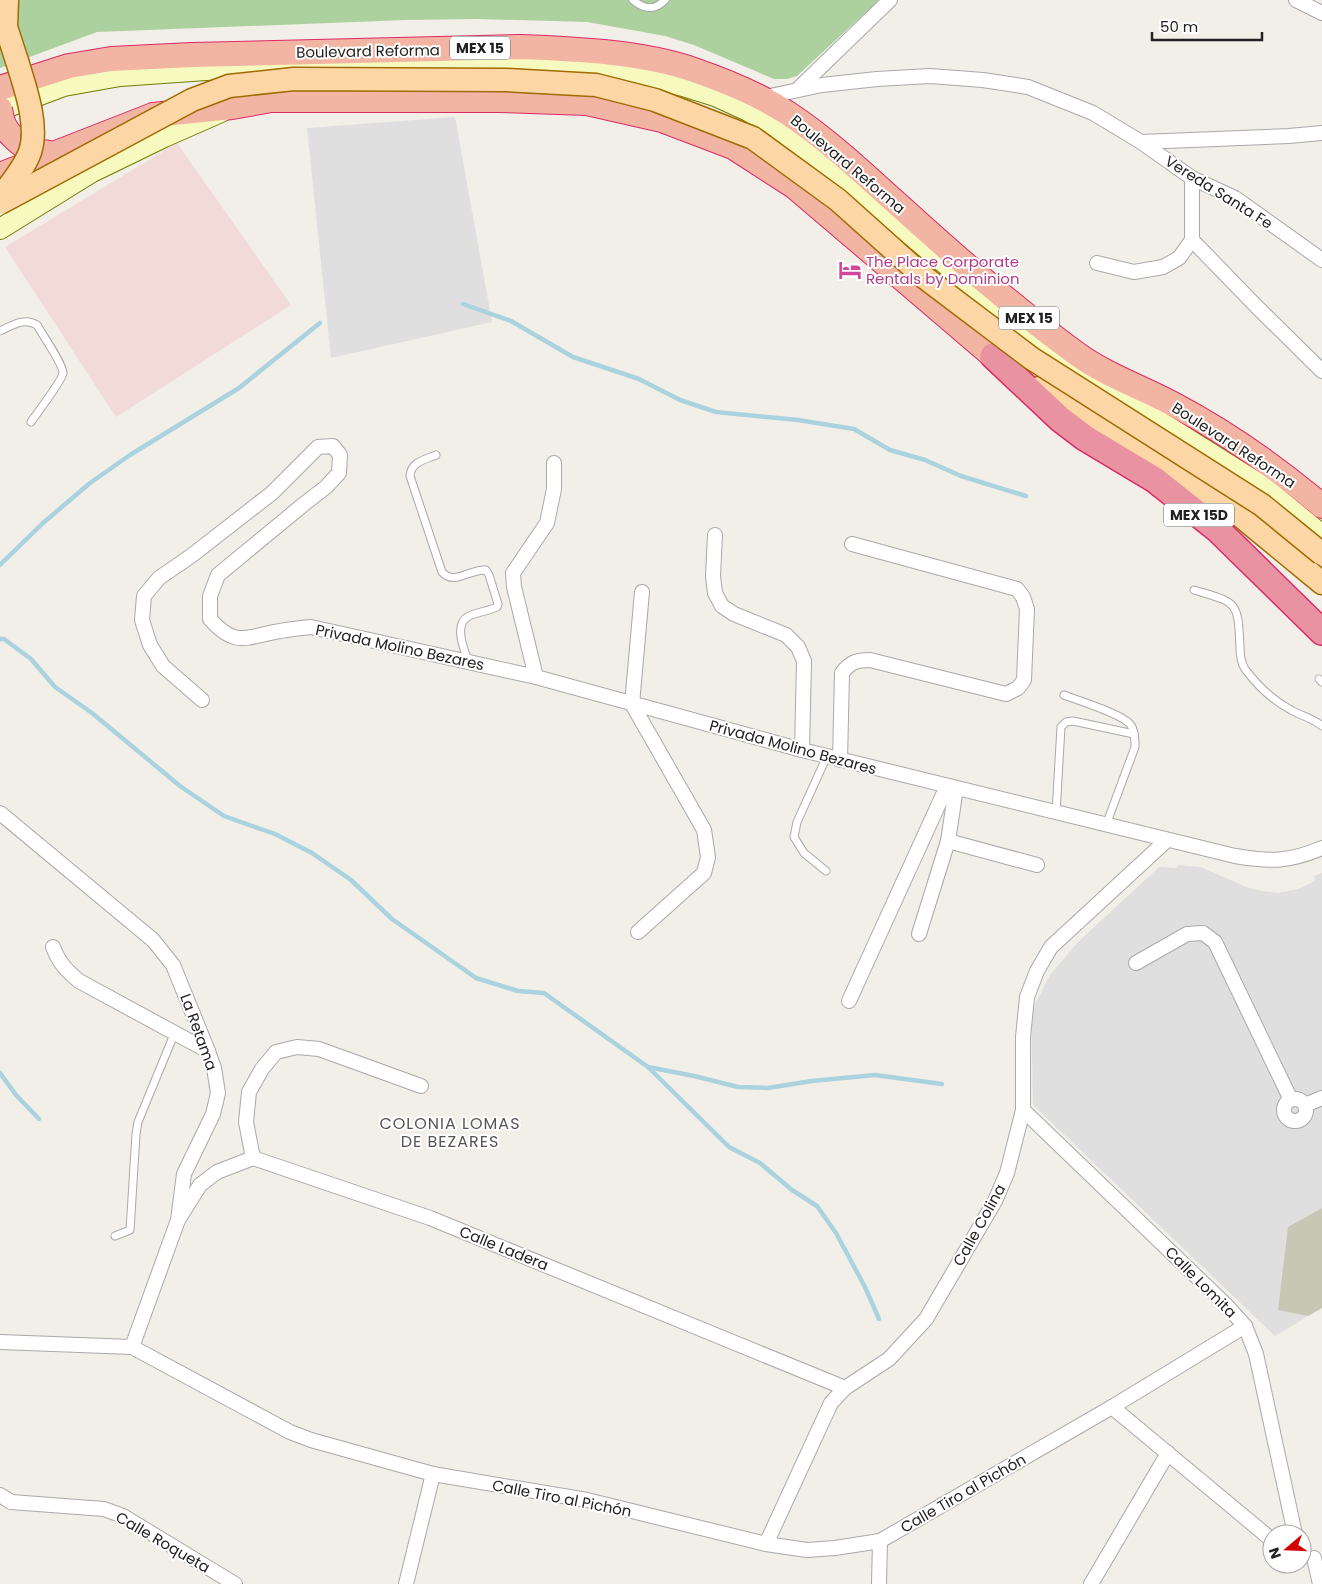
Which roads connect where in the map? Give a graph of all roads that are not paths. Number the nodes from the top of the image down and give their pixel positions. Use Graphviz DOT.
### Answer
graph roads {
  1 [pos="8,0"];
  2 [pos="633,0"];
  3 [pos="665,0"];
  4 [pos="890,0"];
  5 [pos="1296,0"];
  6 [pos="1322,13"];
  7 [pos="53,71"];
  8 [pos="0,88"];
  9 [pos="798,89"];
  10 [pos="760,98"];
  11 [pos="232,107"];
  12 [pos="1,116"];
  13 [pos="1322,133"];
  14 [pos="1141,142"];
  15 [pos="54,154"];
  16 [pos="0,175"];
  17 [pos="1192,178"];
  18 [pos="0,198"];
  19 [pos="0,203"];
  20 [pos="0,229"];
  21 [pos="1192,240"];
  22 [pos="1322,260"];
  23 [pos="1097,263"];
  24 [pos="0,331"];
  25 [pos="993,356"];
  26 [pos="1322,371"];
  27 [pos="31,422"];
  28 [pos="436,455"];
  29 [pos="554,463"];
  30 [pos="1322,506"];
  31 [pos="715,535"];
  32 [pos="1322,535"];
  33 [pos="852,544"];
  34 [pos="1322,554"];
  35 [pos="1322,583"];
  36 [pos="1194,590"];
  37 [pos="642,592"];
  38 [pos="1322,632"];
  39 [pos="468,662"];
  40 [pos="536,677"];
  41 [pos="1064,695"];
  42 [pos="202,700"];
  43 [pos="632,704"];
  44 [pos="1322,726"];
  45 [pos="1134,734"];
  46 [pos="802,750"];
  47 [pos="833,758"];
  48 [pos="952,787"];
  49 [pos="0,813"];
  50 [pos="1056,813"];
  51 [pos="1106,826"];
  52 [pos="1167,840"];
  53 [pos="948,841"];
  54 [pos="1322,848"];
  55 [pos="1037,865"];
  56 [pos="826,871"];
  57 [pos="638,932"];
  58 [pos="919,934"];
  59 [pos="53,947"];
  60 [pos="1136,963"];
  61 [pos="849,1001"];
  62 [pos="174,1032"];
  63 [pos="208,1051"];
  64 [pos="421,1086"];
  65 [pos="1322,1098"];
  66 [pos="1291,1100"];
  67 [pos="1305,1106"];
  68 [pos="1024,1110"];
  69 [pos="253,1158"];
  70 [pos="178,1220"];
  71 [pos="115,1236"];
  72 [pos="1245,1326"];
  73 [pos="0,1344"];
  74 [pos="132,1346"];
  75 [pos="845,1388"];
  76 [pos="1112,1407"];
  77 [pos="1168,1453"];
  78 [pos="433,1474"];
  79 [pos="0,1495"];
  80 [pos="1293,1524"];
  81 [pos="1262,1532"];
  82 [pos="880,1541"];
  83 [pos="766,1544"];
  84 [pos="1313,1558"];
  85 [pos="235,1584"];
  86 [pos="406,1584"];
  87 [pos="879,1584"];
  88 [pos="1092,1584"];
  89 [pos="1320,1584"];
  1 -- 18 [label="main road, bridge"];
  2 -- 3 [label="lane"];
  4 -- 9 [label="street"];
  5 -- 6 [label="street"];
  7 -- 8 [label="highway, MEX 15"];
  7 -- 10 [label="highway, Boulevard Reforma / MEX 15"];
  7 -- 12 [label="main road"];
  9 -- 10 [label="street"];
  9 -- 14 [label="street"];
  10 -- 30 [label="highway, Boulevard Reforma / MEX 15"];
  11 -- 15 [label="highway"];
  11 -- 20 [label="main road"];
  11 -- 25 [label="highway"];
  12 -- 15 [label="highway"];
  12 -- 32 [label="main road"];
  13 -- 14 [label="street, Vereda Santa Fe"];
  14 -- 17 [label="street, Vereda Santa Fe"];
  15 -- 16 [label="highway"];
  17 -- 21 [label="street"];
  17 -- 22 [label="street, Vereda Santa Fe"];
  19 -- 34 [label="main road, bridge"];
  21 -- 23 [label="street"];
  21 -- 26 [label="street"];
  24 -- 27 [label="lane"];
  25 -- 35 [label="main road"];
  25 -- 38 [label="highway, MEX 15D"];
  28 -- 39 [label="lane"];
  29 -- 40 [label="street"];
  31 -- 46 [label="street"];
  33 -- 47 [label="street"];
  36 -- 44 [label="lane"];
  37 -- 43 [label="street"];
  39 -- 40 [label="street, Privada Molino Bezares"];
  39 -- 42 [label="street, Privada Molino Bezares"];
  40 -- 43 [label="street, Privada Molino Bezares"];
  41 -- 45 [label="lane"];
  43 -- 46 [label="street, Privada Molino Bezares"];
  43 -- 57 [label="street"];
  45 -- 50 [label="lane"];
  45 -- 51 [label="lane"];
  46 -- 47 [label="street, Privada Molino Bezares"];
  47 -- 48 [label="street, Privada Molino Bezares"];
  47 -- 56 [label="lane"];
  48 -- 50 [label="street, Privada Molino Bezares"];
  48 -- 53 [label="street"];
  48 -- 61 [label="street"];
  49 -- 63 [label="street, La Retama"];
  50 -- 51 [label="street, Privada Molino Bezares"];
  51 -- 52 [label="street, Privada Molino Bezares"];
  52 -- 54 [label="street, Privada Molino Bezares"];
  52 -- 68 [label="street, Calle Colina"];
  53 -- 55 [label="street"];
  53 -- 58 [label="street"];
  59 -- 62 [label="street"];
  60 -- 66 [label="street"];
  62 -- 63 [label="street"];
  62 -- 71 [label="lane"];
  63 -- 70 [label="street, La Retama"];
  64 -- 69 [label="street"];
  65 -- 67 [label="street"];
  66 -- 67 [label="street"];
  66 -- 67 [label="street"];
  68 -- 72 [label="street, Calle Lomita"];
  68 -- 75 [label="street, Calle Colina"];
  69 -- 70 [label="street"];
  69 -- 75 [label="street, Calle Ladera"];
  70 -- 74 [label="street, La Retama"];
  72 -- 76 [label="street, Calle Tiro al Pichón"];
  72 -- 80 [label="street, Calle Lomita"];
  73 -- 74 [label="street, Calle Tiro al Pichón"];
  74 -- 78 [label="street, Calle Tiro al Pichón"];
  75 -- 83 [label="street, Calle Colina"];
  76 -- 77 [label="street"];
  76 -- 82 [label="street, Calle Tiro al Pichón"];
  77 -- 81 [label="street"];
  77 -- 88 [label="street"];
  78 -- 83 [label="street, Calle Tiro al Pichón"];
  78 -- 86 [label="street"];
  79 -- 85 [label="street, Calle Roqueta"];
  82 -- 83 [label="street, Calle Tiro al Pichón"];
  82 -- 87 [label="street"];
  84 -- 89 [label="street"];
}
